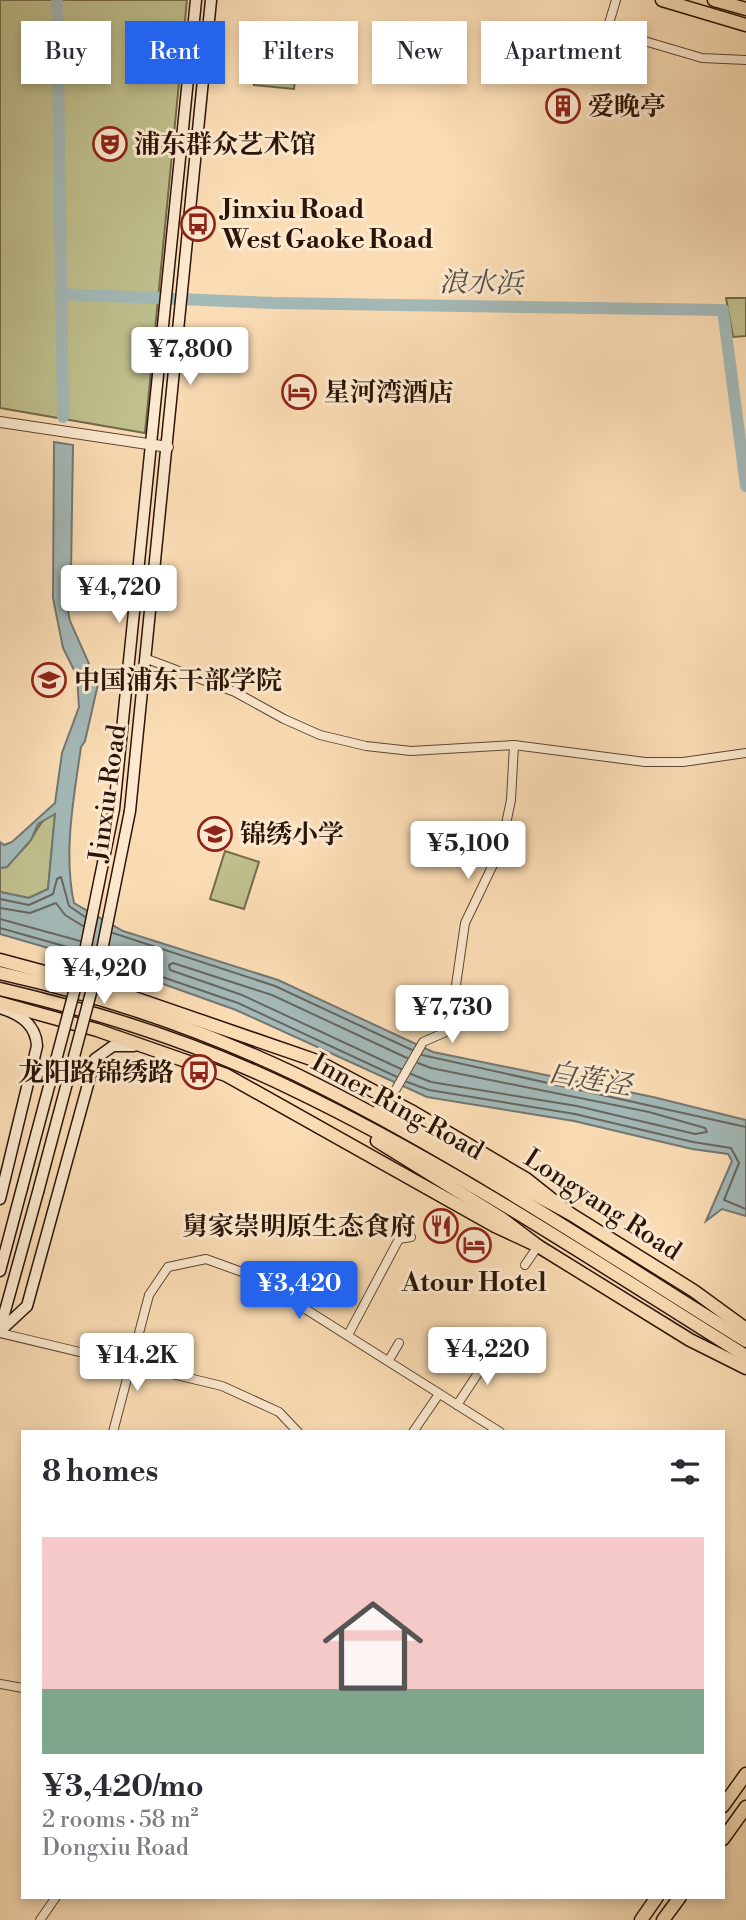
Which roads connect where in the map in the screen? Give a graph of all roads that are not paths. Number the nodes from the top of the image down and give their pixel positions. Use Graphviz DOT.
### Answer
graph roads {
  1 [pos="195,0"];
  2 [pos="211,0"];
  3 [pos="616,0"];
  4 [pos="662,0"];
  5 [pos="714,0"];
  6 [pos="746,9"];
  7 [pos="746,25"];
  8 [pos="746,60"];
  9 [pos="0,422"];
  10 [pos="153,445"];
  11 [pos="168,447"];
  12 [pos="147,659"];
  13 [pos="514,745"];
  14 [pos="746,753"];
  15 [pos="0,960"];
  16 [pos="0,973"];
  17 [pos="0,989"];
  18 [pos="0,1006"];
  19 [pos="147,1046"];
  20 [pos="296,1075"];
  21 [pos="290,1088"];
  22 [pos="396,1089"];
  23 [pos="0,1199"];
  24 [pos="569,1213"];
  25 [pos="553,1228"];
  26 [pos="411,1237"];
  27 [pos="538,1246"];
  28 [pos="525,1265"];
  29 [pos="0,1271"];
  30 [pos="746,1329"];
  31 [pos="0,1331"];
  32 [pos="348,1335"];
  33 [pos="746,1341"];
  34 [pos="399,1343"];
  35 [pos="492,1352"];
  36 [pos="746,1356"];
  37 [pos="389,1360"];
  38 [pos="130,1362"];
  39 [pos="746,1368"];
  40 [pos="439,1394"];
  41 [pos="457,1405"];
  42 [pos="113,1430"];
  43 [pos="296,1430"];
  44 [pos="414,1430"];
  45 [pos="497,1430"];
  46 [pos="0,1684"];
  47 [pos="21,1688"];
  48 [pos="746,1774"];
  49 [pos="725,1803"];
  50 [pos="746,1807"];
  51 [pos="725,1836"];
  52 [pos="55,1899"];
  53 [pos="656,1899"];
  54 [pos="679,1899"];
  55 [pos="40,1920"];
  56 [pos="641,1920"];
  57 [pos="663,1920"];
  1 -- 10 [label="main road, Jinxiu Road"];
  2 -- 11 [label="main road, Jinxiu Road"];
  3 -- 8 [label="street"];
  4 -- 7 [label="main road"];
  5 -- 6 [label="main road"];
  9 -- 10 [label="street"];
  10 -- 11 [label="street"];
  10 -- 29 [label="main road, Jinxiu Road, bridge"];
  11 -- 12 [label="main road, Jinxiu Road"];
  12 -- 13 [label="street"];
  12 -- 31 [label="main road, Jinxiu Road, bridge"];
  13 -- 14 [label="street"];
  13 -- 22 [label="street"];
  15 -- 24 [label="main road, Longyang Road"];
  16 -- 20 [label="main road, Inner Ring Road"];
  17 -- 21 [label="main road, Inner Ring Road"];
  18 -- 19 [label="main road"];
  18 -- 23 [label="main road"];
  19 -- 27 [label="main road"];
  19 -- 31 [label="main road"];
  20 -- 24 [label="main road"];
  20 -- 25 [label="main road, Inner Ring Road"];
  21 -- 25 [label="main road, Inner Ring Road"];
  21 -- 27 [label="main road"];
  24 -- 30 [label="main road, Longyang Road"];
  25 -- 33 [label="main road, Inner Ring Road"];
  25 -- 36 [label="main road, Inner Ring Road"];
  26 -- 32 [label="street"];
  27 -- 28 [label="street"];
  27 -- 39 [label="main road"];
  31 -- 38 [label="street"];
  32 -- 37 [label="street"];
  32 -- 38 [label="street"];
  34 -- 37 [label="street"];
  35 -- 41 [label="street"];
  37 -- 40 [label="street"];
  38 -- 42 [label="street"];
  38 -- 43 [label="street"];
  40 -- 41 [label="street"];
  40 -- 44 [label="street"];
  41 -- 45 [label="street"];
  46 -- 47 [label="street"];
  48 -- 49 [label="main road"];
  50 -- 51 [label="main road"];
  52 -- 55 [label="street"];
  53 -- 56 [label="main road"];
  54 -- 57 [label="main road"];
}
